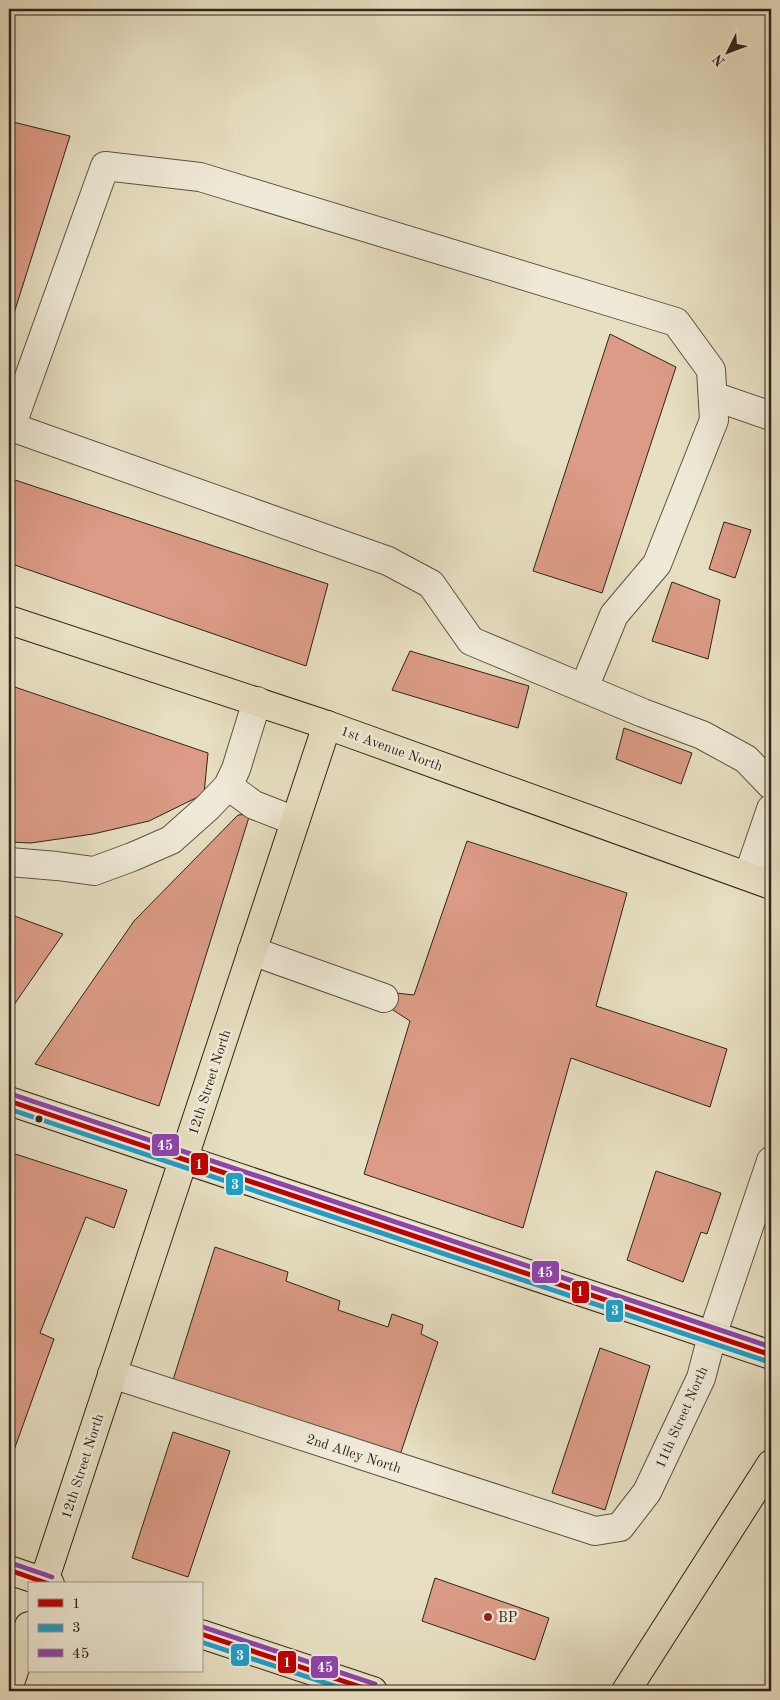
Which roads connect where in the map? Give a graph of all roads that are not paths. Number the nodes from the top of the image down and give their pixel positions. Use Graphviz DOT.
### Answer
graph roads {
  1 [pos="713,396"];
  2 [pos="771,416"];
  3 [pos="10,426"];
  4 [pos="9,620"];
  5 [pos="584,688"];
  6 [pos="257,702"];
  7 [pos="327,725"];
  8 [pos="771,785"];
  9 [pos="228,786"];
  10 [pos="771,810"];
  11 [pos="295,821"];
  12 [pos="9,862"];
  13 [pos="759,880"];
  14 [pos="252,951"];
  15 [pos="384,998"];
  16 [pos="9,1101"];
  17 [pos="183,1159"];
  18 [pos="771,1161"];
  19 [pos="712,1336"];
  20 [pos="771,1355"];
  21 [pos="112,1374"];
  22 [pos="770,1466"];
  23 [pos="595,1531"];
  24 [pos="9,1570"];
  25 [pos="42,1582"];
  26 [pos="45,1582"];
  27 [pos="28,1629"];
  28 [pos="202,1634"];
  29 [pos="9,1686"];
  30 [pos="373,1691"];
  31 [pos="626,1691"];
  1 -- 2 [label="street"];
  1 -- 3 [label="street"];
  1 -- 5 [label="street"];
  3 -- 5 [label="street"];
  4 -- 6 [label="main road, 1st Avenue North"];
  5 -- 8 [label="street"];
  6 -- 7 [label="main road, 1st Avenue North"];
  6 -- 9 [label="street"];
  7 -- 11 [label="main road, 12th Street North"];
  7 -- 13 [label="main road, 1st Avenue North"];
  9 -- 11 [label="street"];
  9 -- 12 [label="street"];
  10 -- 13 [label="street"];
  11 -- 14 [label="main road, 12th Street North"];
  14 -- 15 [label="street"];
  14 -- 17 [label="main road, 12th Street North"];
  16 -- 17 [label="main road"];
  17 -- 19 [label="main road"];
  17 -- 21 [label="main road, 12th Street North"];
  18 -- 19 [label="street, 11th Street North"];
  19 -- 20 [label="main road"];
  19 -- 23 [label="street, 11th Street North"];
  21 -- 23 [label="street, 2nd Alley North"];
  21 -- 26 [label="main road, 12th Street North"];
  22 -- 31 [label="main road"];
  24 -- 25 [label="main road"];
  27 -- 29 [label="main road"];
  28 -- 30 [label="main road"];
}
